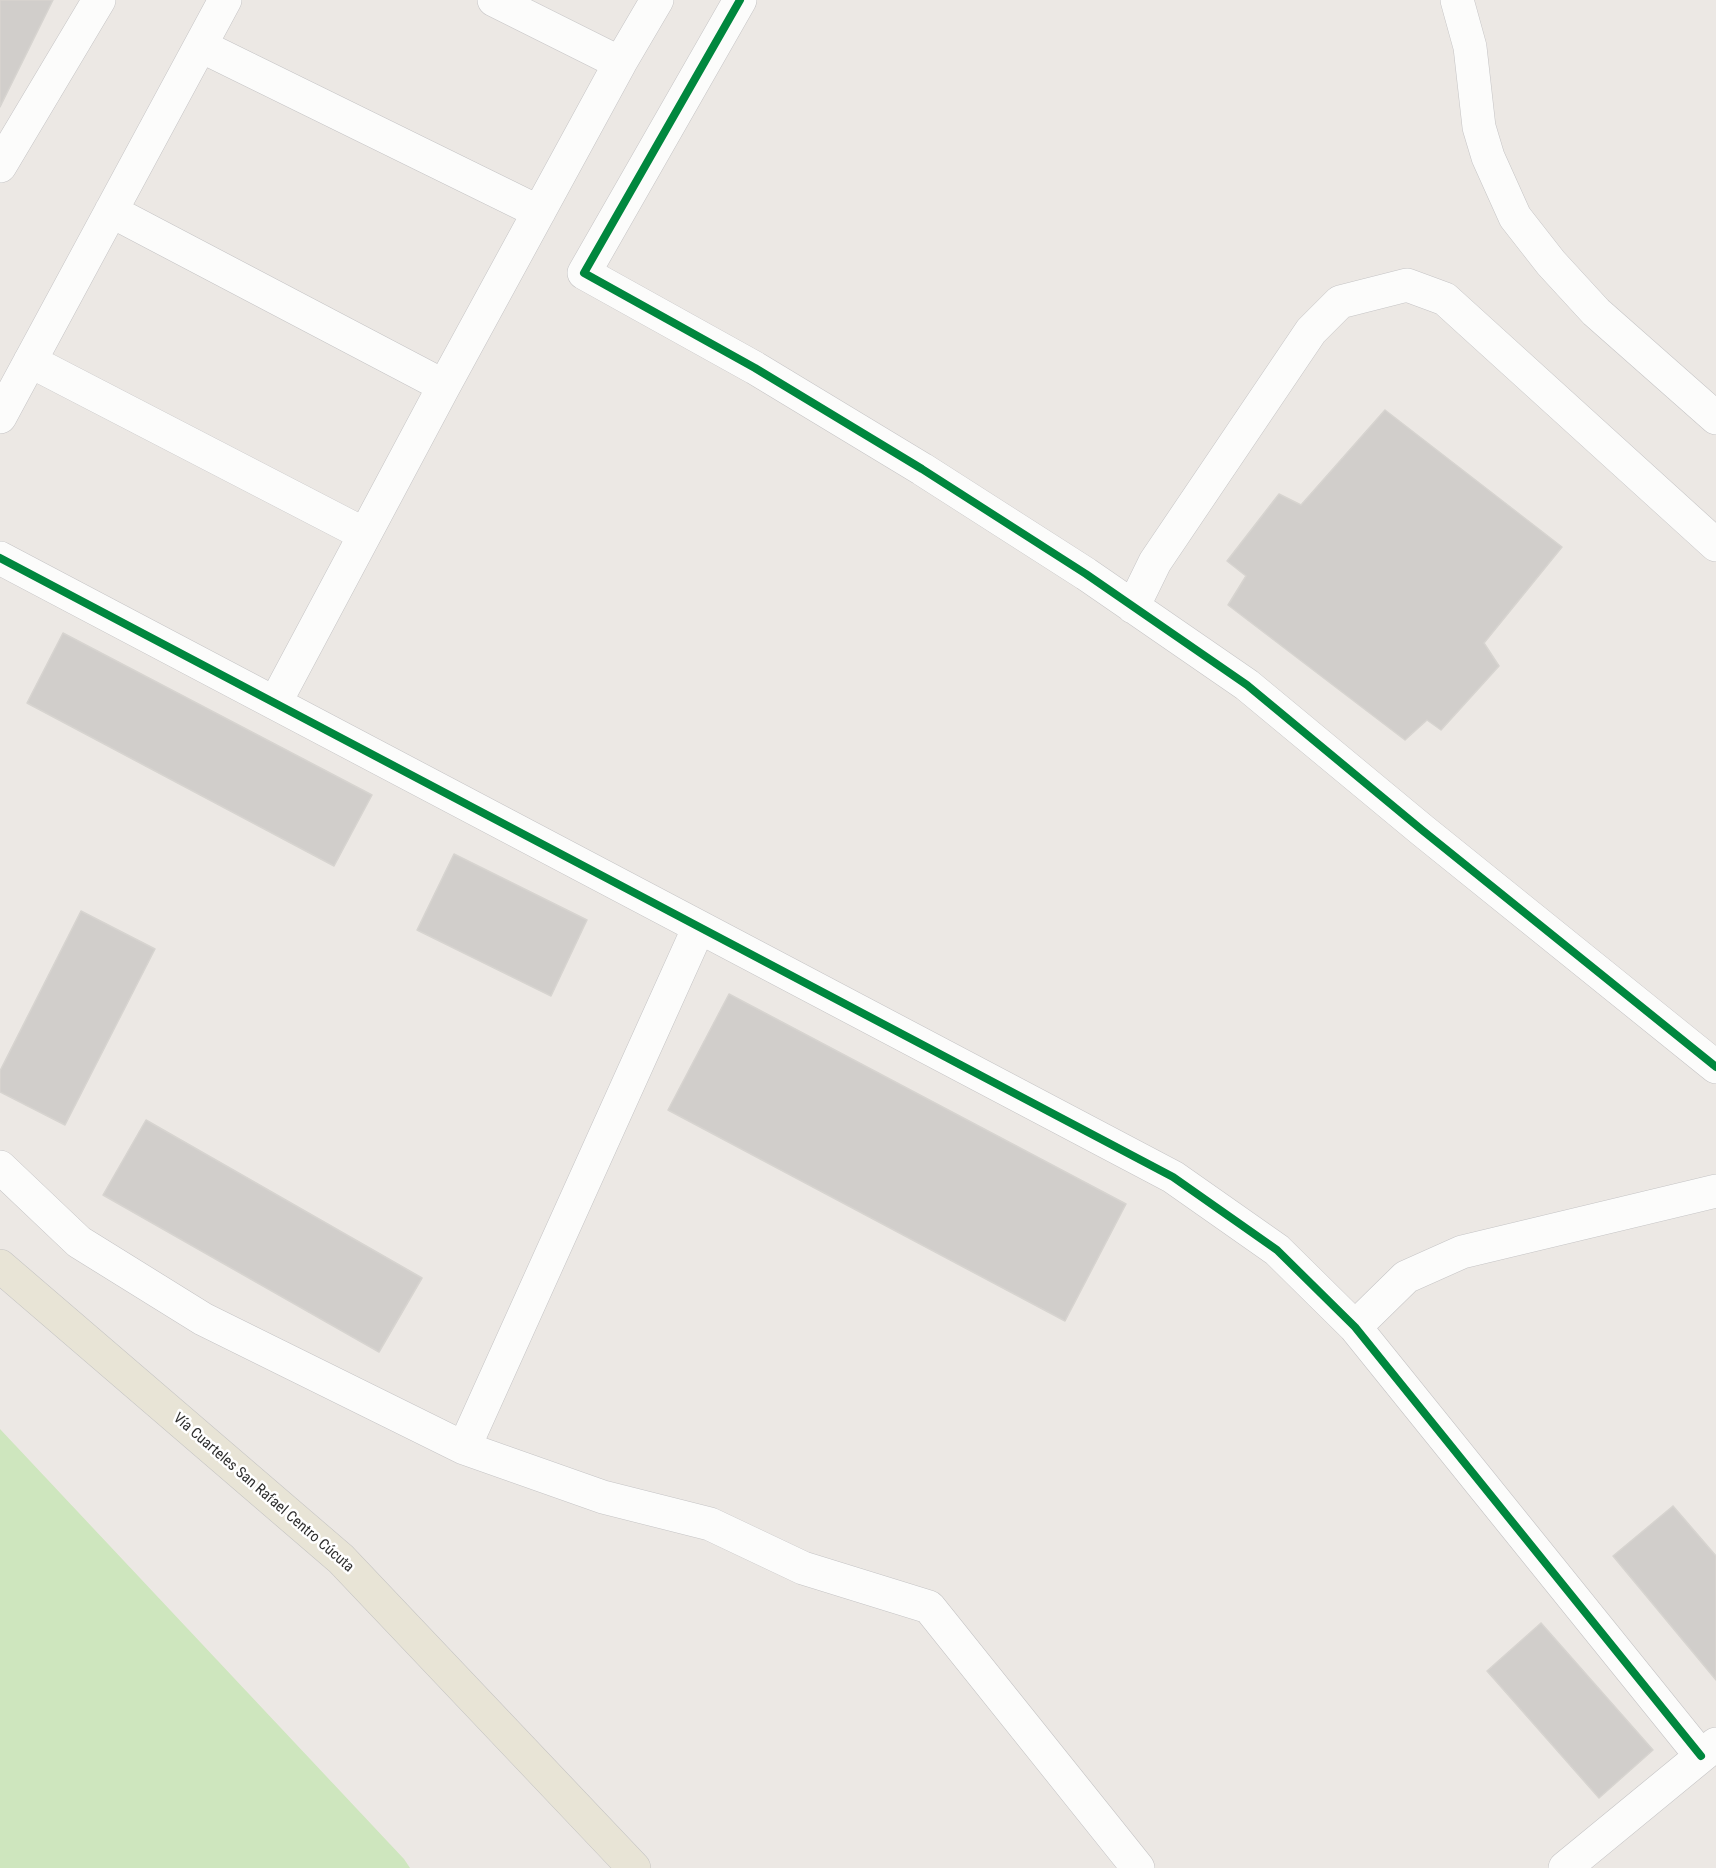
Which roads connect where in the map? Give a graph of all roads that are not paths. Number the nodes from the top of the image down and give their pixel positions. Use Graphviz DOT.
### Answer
graph roads {
  1 [pos="99,0"];
  2 [pos="225,0"];
  3 [pos="495,0"];
  4 [pos="657,0"];
  5 [pos="740,0"];
  6 [pos="1457,0"];
  7 [pos="201,46"];
  8 [pos="620,63"];
  9 [pos="0,166"];
  10 [pos="111,211"];
  11 [pos="539,212"];
  12 [pos="30,361"];
  13 [pos="444,386"];
  14 [pos="0,417"];
  15 [pos="1716,418"];
  16 [pos="364,534"];
  17 [pos="1716,545"];
  18 [pos="0,558"];
  19 [pos="1133,607"];
  20 [pos="275,703"];
  21 [pos="699,927"];
  22 [pos="1716,1067"];
  23 [pos="0,1167"];
  24 [pos="1716,1191"];
  25 [pos="0,1266"];
  26 [pos="1355,1327"];
  27 [pos="464,1448"];
  28 [pos="1709,1750"];
  29 [pos="634,1868"];
  30 [pos="1138,1868"];
  31 [pos="1564,1868"];
  1 -- 9 [label="street"];
  2 -- 7 [label="street"];
  3 -- 8 [label="street"];
  4 -- 8 [label="street"];
  5 -- 19 [label="street"];
  6 -- 15 [label="street"];
  7 -- 10 [label="street"];
  7 -- 11 [label="street"];
  8 -- 11 [label="street"];
  10 -- 12 [label="street"];
  10 -- 13 [label="street"];
  11 -- 13 [label="street"];
  12 -- 14 [label="street"];
  12 -- 16 [label="street"];
  13 -- 16 [label="street"];
  16 -- 20 [label="street"];
  17 -- 19 [label="street"];
  18 -- 20 [label="street"];
  19 -- 22 [label="street"];
  20 -- 21 [label="street"];
  21 -- 26 [label="street"];
  21 -- 27 [label="street"];
  23 -- 27 [label="street"];
  24 -- 26 [label="street"];
  25 -- 29 [label="main road, Vía Cuarteles San Rafael Centro Cúcuta"];
  26 -- 28 [label="street"];
  27 -- 30 [label="street"];
  28 -- 31 [label="street"];
}
